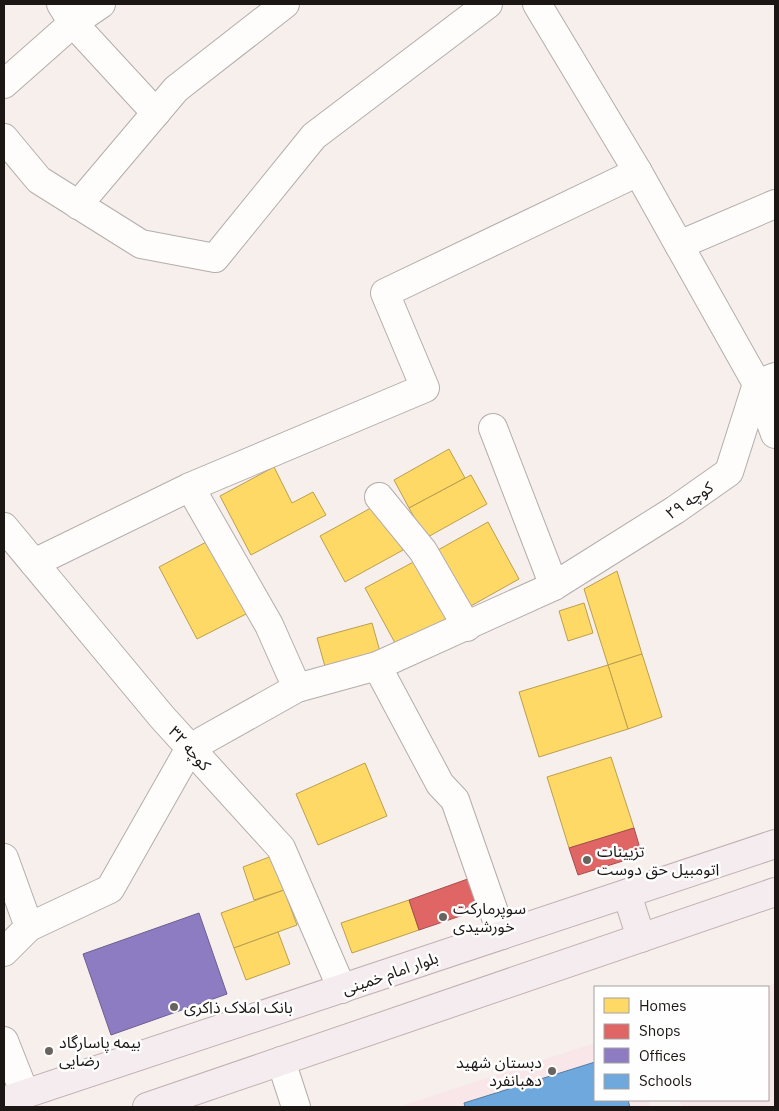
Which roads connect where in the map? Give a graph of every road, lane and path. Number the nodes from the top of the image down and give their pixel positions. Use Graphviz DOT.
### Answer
graph roads {
  1 [pos="101,4"];
  2 [pos="285,4"];
  3 [pos="488,4"];
  4 [pos="537,4"];
  5 [pos="67,13"];
  6 [pos="4,84"];
  7 [pos="156,113"];
  8 [pos="4,138"];
  9 [pos="638,172"];
  10 [pos="775,204"];
  11 [pos="78,205"];
  12 [pos="679,245"];
  13 [pos="766,380"];
  14 [pos="493,428"];
  15 [pos="775,434"];
  16 [pos="190,486"];
  17 [pos="379,497"];
  18 [pos="4,527"];
  19 [pos="34,563"];
  20 [pos="554,586"];
  21 [pos="467,626"];
  22 [pos="377,666"];
  23 [pos="297,688"];
  24 [pos="190,748"];
  25 [pos="775,844"];
  26 [pos="4,858"];
  27 [pos="775,892"];
  28 [pos="627,894"];
  29 [pos="29,927"];
  30 [pos="502,935"];
  31 [pos="641,938"];
  32 [pos="4,952"];
  33 [pos="342,989"];
  34 [pos="4,1041"];
  35 [pos="281,1061"];
  36 [pos="14,1098"];
  37 [pos="146,1107"];
  38 [pos="296,1107"];
  1 -- 5 [label="street"];
  2 -- 7 [label="street"];
  3 -- 11 [label="street"];
  4 -- 9 [label="street"];
  5 -- 6 [label="street"];
  5 -- 7 [label="street"];
  7 -- 11 [label="street"];
  8 -- 11 [label="street"];
  9 -- 12 [label="street"];
  9 -- 16 [label="street"];
  10 -- 12 [label="street"];
  12 -- 13 [label="street"];
  13 -- 15 [label="street"];
  13 -- 20 [label="street, کوچه ۲۹"];
  14 -- 20 [label="street"];
  16 -- 19 [label="street"];
  16 -- 23 [label="street"];
  17 -- 21 [label="street"];
  18 -- 19 [label="street, کوچه ۳۲"];
  19 -- 24 [label="street, کوچه ۳۲"];
  20 -- 21 [label="street, کوچه ۲۹"];
  21 -- 22 [label="street, کوچه ۲۹"];
  22 -- 23 [label="street, کوچه ۲۹"];
  22 -- 30 [label="street"];
  23 -- 24 [label="street, کوچه ۲۹"];
  24 -- 29 [label="street"];
  24 -- 33 [label="street, کوچه ۳۲"];
  25 -- 28 [label="main road, بلوار امام خمینی"];
  26 -- 29 [label="street"];
  27 -- 31 [label="main road"];
  28 -- 30 [label="main road, بلوار امام خمینی"];
  28 -- 31 [label="main road"];
  29 -- 32 [label="street"];
  30 -- 33 [label="main road, بلوار امام خمینی"];
  31 -- 35 [label="main road"];
  33 -- 36 [label="main road, بلوار امام خمینی"];
  34 -- 36 [label="street"];
  35 -- 37 [label="main road"];
  35 -- 38 [label="street"];
}
